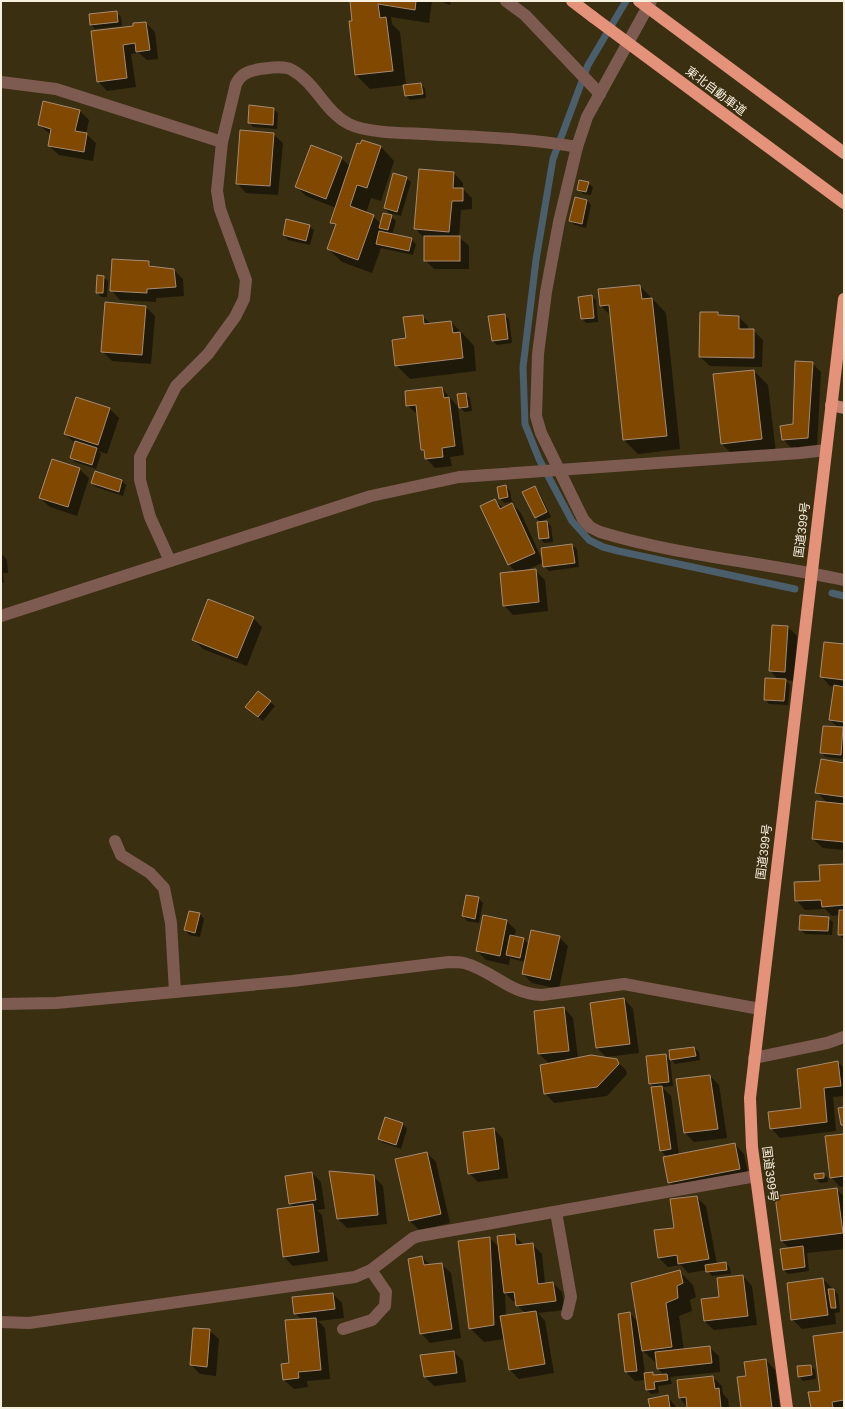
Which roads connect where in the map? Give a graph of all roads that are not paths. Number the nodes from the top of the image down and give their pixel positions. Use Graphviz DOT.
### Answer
graph roads {
  1 [pos="506,1"];
  2 [pos="572,1"];
  3 [pos="639,1"];
  4 [pos="651,1"];
  5 [pos="1,82"];
  6 [pos="597,90"];
  7 [pos="222,142"];
  8 [pos="572,146"];
  9 [pos="844,153"];
  10 [pos="844,203"];
  11 [pos="844,299"];
  12 [pos="831,405"];
  13 [pos="844,408"];
  14 [pos="826,450"];
  15 [pos="555,470"];
  16 [pos="170,561"];
  17 [pos="811,572"];
  18 [pos="844,580"];
  19 [pos="1,616"];
  20 [pos="115,841"];
  21 [pos="175,992"];
  22 [pos="1,1004"];
  23 [pos="760,1009"];
  24 [pos="844,1037"];
  25 [pos="754,1058"];
  26 [pos="756,1176"];
  27 [pos="556,1212"];
  28 [pos="371,1270"];
  29 [pos="567,1314"];
  30 [pos="1,1322"];
  31 [pos="342,1329"];
  32 [pos="787,1408"];
  1 -- 6 [label="street"];
  2 -- 10 [label="highway, 東北自動車道, bridge"];
  3 -- 9 [label="highway, bridge"];
  4 -- 6 [label="street"];
  5 -- 7 [label="street"];
  6 -- 8 [label="street"];
  7 -- 8 [label="street"];
  7 -- 16 [label="street"];
  8 -- 15 [label="street"];
  11 -- 12 [label="highway, 国道399号"];
  12 -- 13 [label="main road"];
  12 -- 14 [label="highway, 国道399号"];
  14 -- 15 [label="street"];
  14 -- 17 [label="highway, 国道399号"];
  15 -- 16 [label="street"];
  15 -- 17 [label="street"];
  16 -- 19 [label="street"];
  17 -- 18 [label="street"];
  17 -- 23 [label="highway, 国道399号"];
  20 -- 21 [label="street"];
  21 -- 22 [label="street"];
  21 -- 23 [label="street"];
  23 -- 25 [label="highway, 国道399号"];
  24 -- 25 [label="street"];
  25 -- 26 [label="highway, 国道399号"];
  26 -- 27 [label="street"];
  26 -- 32 [label="highway, 国道399号"];
  27 -- 28 [label="street"];
  27 -- 29 [label="street"];
  28 -- 30 [label="street"];
  28 -- 31 [label="street"];
}
